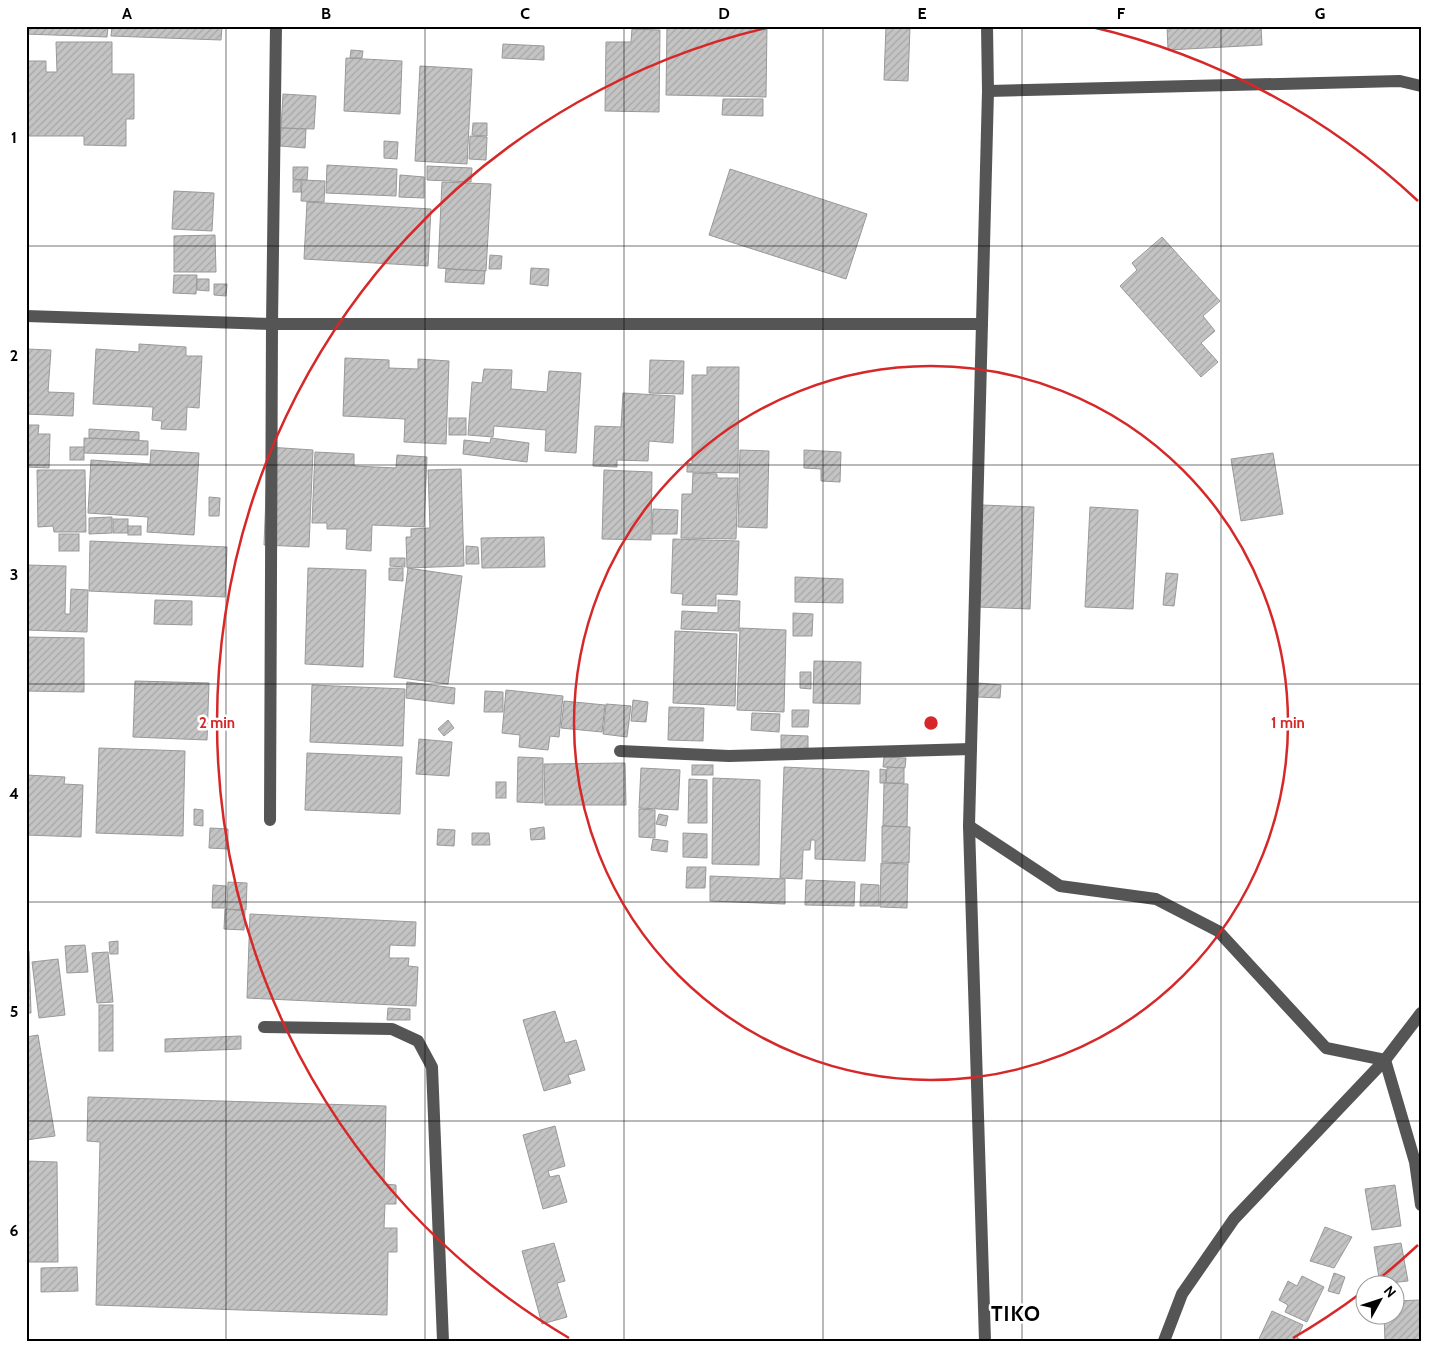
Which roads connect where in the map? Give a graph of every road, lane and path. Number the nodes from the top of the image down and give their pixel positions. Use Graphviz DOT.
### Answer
graph roads {
  1 [pos="276,26"];
  2 [pos="987,26"];
  3 [pos="1421,86"];
  4 [pos="988,91"];
  5 [pos="26,316"];
  6 [pos="272,324"];
  7 [pos="982,324"];
  8 [pos="971,749"];
  9 [pos="620,751"];
  10 [pos="270,820"];
  11 [pos="969,826"];
  12 [pos="1421,1013"];
  13 [pos="264,1027"];
  14 [pos="1385,1060"];
  15 [pos="1418,1161"];
  16 [pos="1421,1205"];
  17 [pos="443,1341"];
  18 [pos="984,1341"];
  19 [pos="1164,1341"];
  1 -- 6 [label="street"];
  2 -- 4 [label="street"];
  3 -- 4 [label="street"];
  4 -- 7 [label="street"];
  5 -- 6 [label="street"];
  6 -- 7 [label="street"];
  6 -- 10 [label="street"];
  7 -- 8 [label="street"];
  8 -- 9 [label="street"];
  8 -- 11 [label="street"];
  11 -- 14 [label="street"];
  11 -- 18 [label="street"];
  12 -- 14 [label="street"];
  13 -- 17 [label="street"];
  14 -- 15 [label="street"];
  14 -- 19 [label="street"];
  15 -- 16 [label="street"];
}
